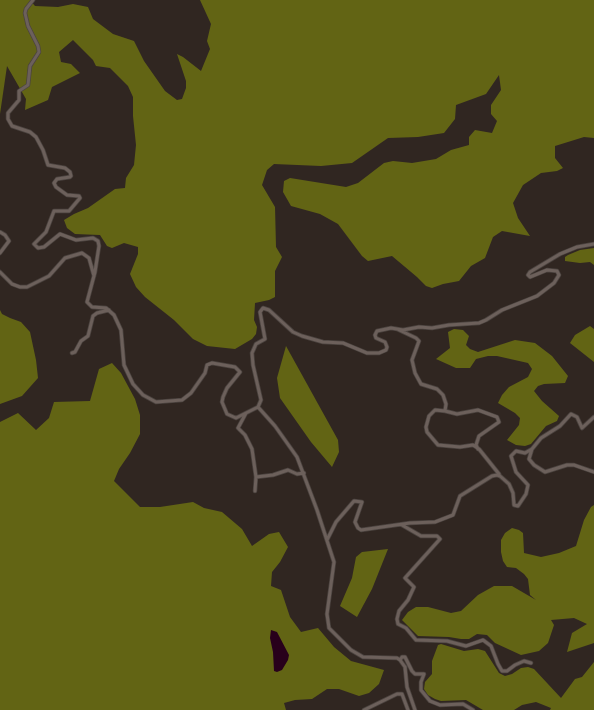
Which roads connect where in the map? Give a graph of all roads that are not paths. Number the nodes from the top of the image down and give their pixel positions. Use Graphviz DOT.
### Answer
graph roads {
  1 [pos="33,0"];
  2 [pos="0,232"];
  3 [pos="594,244"];
  4 [pos="0,253"];
  5 [pos="0,272"];
  6 [pos="94,276"];
  7 [pos="109,310"];
  8 [pos="395,328"];
  9 [pos="72,353"];
  10 [pos="258,407"];
  11 [pos="445,411"];
  12 [pos="246,413"];
  13 [pos="594,417"];
  14 [pos="478,449"];
  15 [pos="532,449"];
  16 [pos="594,472"];
  17 [pos="304,473"];
  18 [pos="500,476"];
  19 [pos="256,477"];
  20 [pos="255,491"];
  21 [pos="401,524"];
  22 [pos="327,541"];
  23 [pos="400,660"];
  24 [pos="531,663"];
  25 [pos="364,710"];
  26 [pos="408,710"];
  27 [pos="415,710"];
  28 [pos="473,710"];
  1 -- 6 [label="street"];
  2 -- 4 [label="street"];
  3 -- 8 [label="street"];
  5 -- 6 [label="street"];
  6 -- 7 [label="street"];
  7 -- 9 [label="street"];
  7 -- 12 [label="street"];
  8 -- 10 [label="street"];
  8 -- 11 [label="street"];
  10 -- 12 [label="street"];
  10 -- 17 [label="street"];
  11 -- 14 [label="street"];
  11 -- 14 [label="street"];
  12 -- 19 [label="street"];
  13 -- 15 [label="street"];
  14 -- 18 [label="street"];
  15 -- 16 [label="street"];
  15 -- 18 [label="street"];
  17 -- 19 [label="street"];
  17 -- 22 [label="street"];
  18 -- 21 [label="street"];
  19 -- 20 [label="street"];
  21 -- 22 [label="street"];
  21 -- 24 [label="street"];
  22 -- 23 [label="street"];
  23 -- 27 [label="street"];
  23 -- 28 [label="street"];
  25 -- 26 [label="street"];
}
